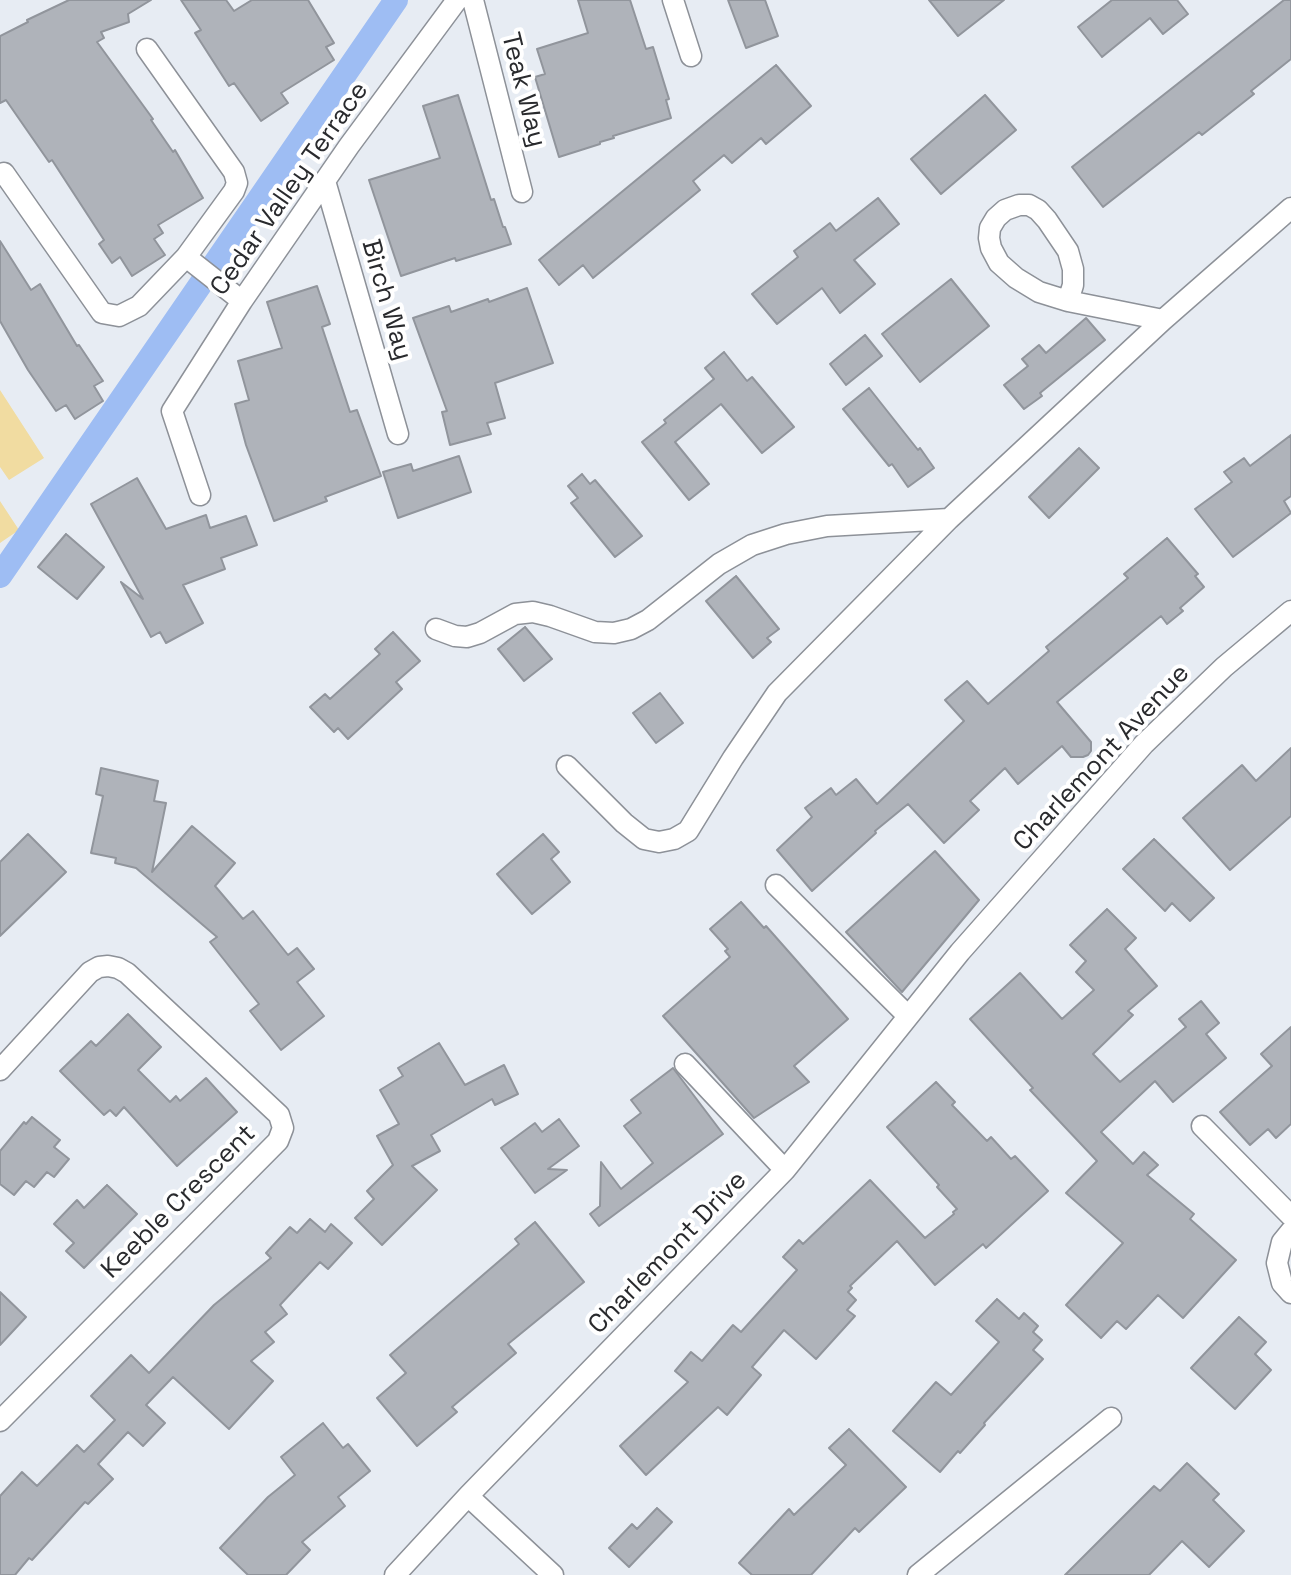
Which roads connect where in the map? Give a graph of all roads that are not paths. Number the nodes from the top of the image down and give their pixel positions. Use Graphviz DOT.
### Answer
graph roads {
  1 [pos="457,0"];
  2 [pos="473,0"];
  3 [pos="673,0"];
  4 [pos="147,49"];
  5 [pos="691,56"];
  6 [pos="4,173"];
  7 [pos="325,181"];
  8 [pos="522,192"];
  9 [pos="1291,208"];
  10 [pos="186,257"];
  11 [pos="242,301"];
  12 [pos="1068,301"];
  13 [pos="1163,320"];
  14 [pos="398,434"];
  15 [pos="200,495"];
  16 [pos="949,519"];
  17 [pos="1291,611"];
  18 [pos="436,629"];
  19 [pos="567,766"];
  20 [pos="776,885"];
  21 [pos="960,952"];
  22 [pos="908,1016"];
  23 [pos="685,1064"];
  24 [pos="0,1070"];
  25 [pos="1202,1126"];
  26 [pos="785,1170"];
  27 [pos="1291,1216"];
  28 [pos="1291,1231"];
  29 [pos="1291,1293"];
  30 [pos="1111,1418"];
  31 [pos="0,1421"];
  32 [pos="468,1496"];
  33 [pos="395,1575"];
  34 [pos="553,1575"];
  35 [pos="918,1575"];
  1 -- 7 [label="street, Cedar Valley Terrace"];
  2 -- 8 [label="street, Teak Way"];
  3 -- 5 [label="street"];
  4 -- 10 [label="street"];
  6 -- 10 [label="street"];
  7 -- 11 [label="street, Cedar Valley Terrace"];
  7 -- 14 [label="street, Birch Way"];
  9 -- 13 [label="street"];
  10 -- 11 [label="street"];
  11 -- 15 [label="street, Cedar Valley Terrace"];
  12 -- 12 [label="street"];
  12 -- 13 [label="street"];
  13 -- 16 [label="street"];
  16 -- 18 [label="street"];
  16 -- 19 [label="street"];
  17 -- 21 [label="street, Charlemont Avenue"];
  20 -- 22 [label="street"];
  21 -- 22 [label="street, Charlemont Drive"];
  22 -- 26 [label="street, Charlemont Drive"];
  23 -- 26 [label="street"];
  24 -- 31 [label="street, Keeble Crescent"];
  25 -- 27 [label="street"];
  26 -- 32 [label="street, Charlemont Drive"];
  28 -- 29 [label="street"];
  30 -- 35 [label="street"];
  32 -- 33 [label="street, Charlemont Drive"];
  32 -- 34 [label="street"];
}
